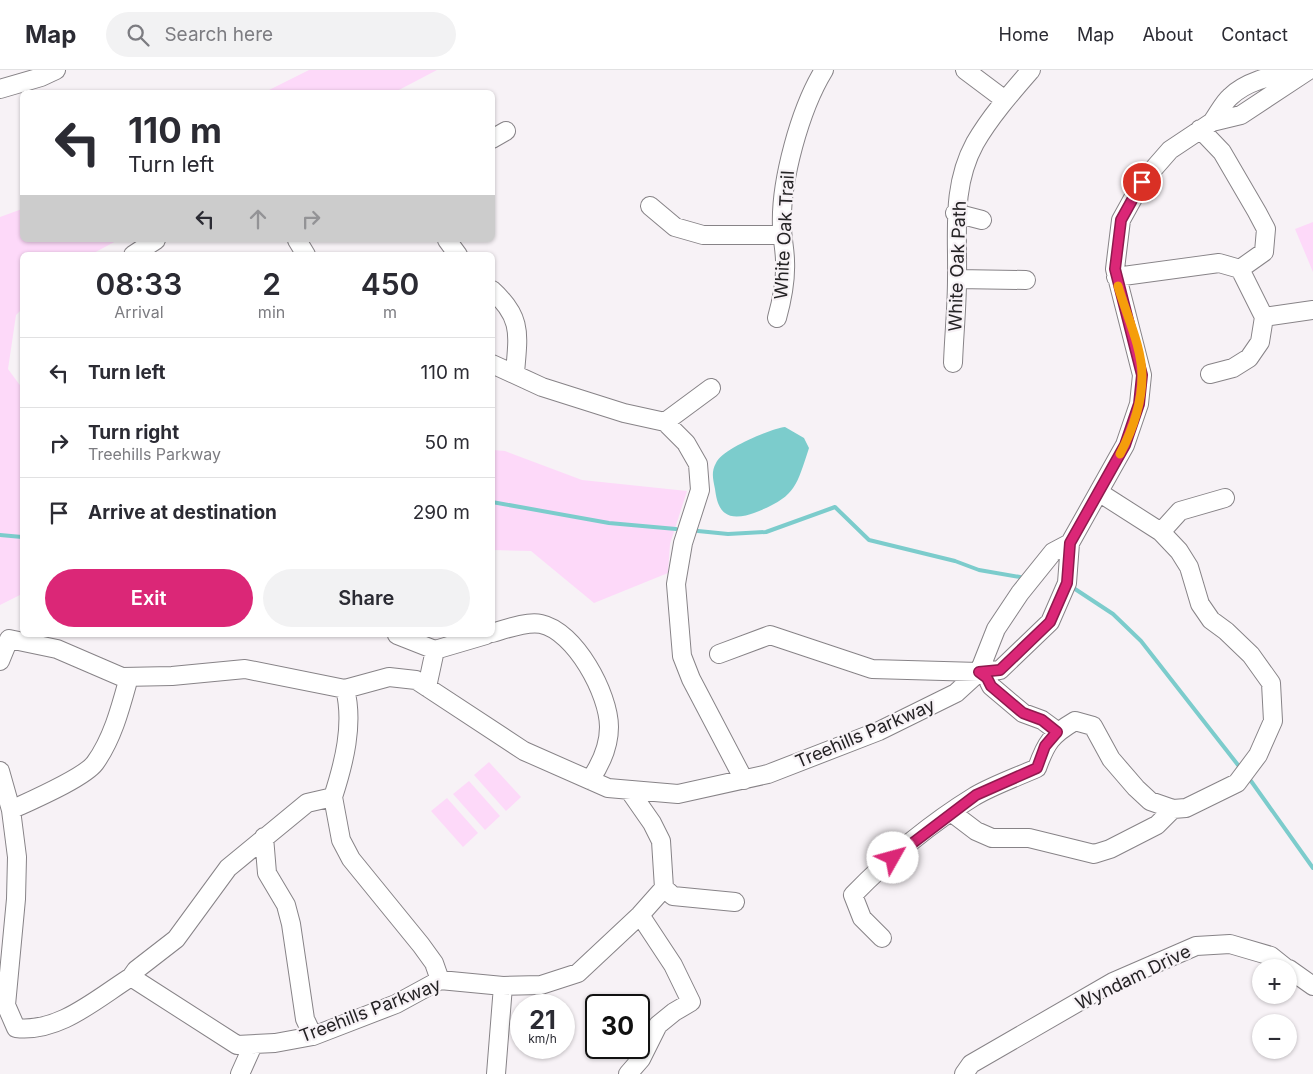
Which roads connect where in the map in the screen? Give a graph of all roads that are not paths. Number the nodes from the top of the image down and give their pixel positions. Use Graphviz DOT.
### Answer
graph roads {
  1 [pos="56,70"];
  2 [pos="824,70"];
  3 [pos="965,70"];
  4 [pos="1031,70"];
  5 [pos="1298,70"];
  6 [pos="1309,70"];
  7 [pos="1247,86"];
  8 [pos="0,89"];
  9 [pos="1005,100"];
  10 [pos="1258,106"];
  11 [pos="1206,126"];
  12 [pos="650,206"];
  13 [pos="956,213"];
  14 [pos="982,220"];
  15 [pos="782,235"];
  16 [pos="153,242"];
  17 [pos="137,252"];
  18 [pos="1240,269"];
  19 [pos="1116,277"];
  20 [pos="957,279"];
  21 [pos="1026,280"];
  22 [pos="495,293"];
  23 [pos="1313,310"];
  24 [pos="1264,317"];
  25 [pos="777,318"];
  26 [pos="953,363"];
  27 [pos="495,365"];
  28 [pos="515,373"];
  29 [pos="1210,374"];
  30 [pos="711,388"];
  31 [pos="665,422"];
  32 [pos="1100,493"];
  33 [pos="1225,498"];
  34 [pos="1161,532"];
  35 [pos="1070,543"];
  36 [pos="495,632"];
  37 [pos="402,637"];
  38 [pos="479,637"];
  39 [pos="435,650"];
  40 [pos="719,654"];
  41 [pos="0,661"];
  42 [pos="979,672"];
  43 [pos="129,677"];
  44 [pos="427,687"];
  45 [pos="345,689"];
  46 [pos="1057,732"];
  47 [pos="0,771"];
  48 [pos="590,780"];
  49 [pos="744,780"];
  50 [pos="629,790"];
  51 [pos="333,797"];
  52 [pos="1173,809"];
  53 [pos="11,810"];
  54 [pos="951,812"];
  55 [pos="264,837"];
  56 [pos="664,888"];
  57 [pos="735,902"];
  58 [pos="640,915"];
  59 [pos="882,938"];
  60 [pos="1274,959"];
  61 [pos="1297,974"];
  62 [pos="131,977"];
  63 [pos="440,980"];
  64 [pos="503,986"];
  65 [pos="1313,986"];
  66 [pos="313,1036"];
  67 [pos="253,1044"];
  68 [pos="240,1074"];
  69 [pos="496,1074"];
  70 [pos="628,1074"];
  71 [pos="964,1074"];
  1 -- 8 [label="street"];
  2 -- 15 [label="street, White Oak Trail"];
  3 -- 9 [label="street"];
  4 -- 9 [label="street, White Oak Path"];
  5 -- 7 [label="street, Treehills Parkway"];
  6 -- 10 [label="street, Treehills Parkway"];
  7 -- 10 [label="street"];
  7 -- 11 [label="street, Treehills Parkway"];
  9 -- 13 [label="street, White Oak Path"];
  10 -- 11 [label="street, Treehills Parkway"];
  11 -- 18 [label="street"];
  11 -- 19 [label="street, Treehills Parkway"];
  12 -- 15 [label="street"];
  13 -- 14 [label="street"];
  13 -- 20 [label="street, White Oak Path"];
  15 -- 25 [label="street, White Oak Trail"];
  16 -- 17 [label="street"];
  18 -- 19 [label="street"];
  18 -- 24 [label="street"];
  19 -- 32 [label="street, Treehills Parkway"];
  20 -- 21 [label="street"];
  20 -- 26 [label="street, White Oak Path"];
  22 -- 28 [label="street"];
  23 -- 24 [label="street"];
  24 -- 29 [label="street"];
  27 -- 28 [label="street"];
  28 -- 31 [label="street"];
  30 -- 31 [label="street"];
  31 -- 49 [label="street"];
  32 -- 34 [label="street"];
  32 -- 35 [label="street, Treehills Parkway"];
  33 -- 34 [label="street"];
  34 -- 52 [label="street"];
  35 -- 42 [label="street, Treehills Parkway"];
  35 -- 42 [label="street, Treehills Parkway"];
  36 -- 48 [label="street"];
  37 -- 39 [label="street"];
  38 -- 39 [label="street"];
  39 -- 44 [label="street"];
  40 -- 42 [label="street, Treehills Parkway"];
  41 -- 43 [label="street, Treehills Parkway"];
  42 -- 46 [label="street"];
  42 -- 49 [label="street, Treehills Parkway"];
  43 -- 45 [label="street, Treehills Parkway"];
  43 -- 53 [label="street"];
  44 -- 45 [label="street, Treehills Parkway"];
  44 -- 48 [label="street, Treehills Parkway"];
  45 -- 51 [label="street"];
  46 -- 52 [label="street"];
  46 -- 54 [label="street"];
  47 -- 53 [label="street"];
  48 -- 50 [label="street, Treehills Parkway"];
  49 -- 50 [label="street, Treehills Parkway"];
  50 -- 56 [label="street"];
  51 -- 55 [label="street"];
  51 -- 63 [label="street"];
  52 -- 54 [label="street"];
  53 -- 62 [label="street"];
  54 -- 59 [label="street"];
  55 -- 62 [label="street"];
  55 -- 66 [label="street"];
  56 -- 57 [label="street"];
  56 -- 58 [label="street, Treehills Parkway"];
  58 -- 64 [label="street, Treehills Parkway"];
  58 -- 70 [label="street"];
  60 -- 71 [label="street, Wyndam Drive"];
  61 -- 65 [label="street, Wyndam Drive"];
  62 -- 67 [label="street, Treehills Parkway"];
  63 -- 64 [label="street, Treehills Parkway"];
  63 -- 66 [label="street, Treehills Parkway"];
  64 -- 69 [label="street"];
  66 -- 67 [label="street, Treehills Parkway"];
  67 -- 68 [label="street"];
}
